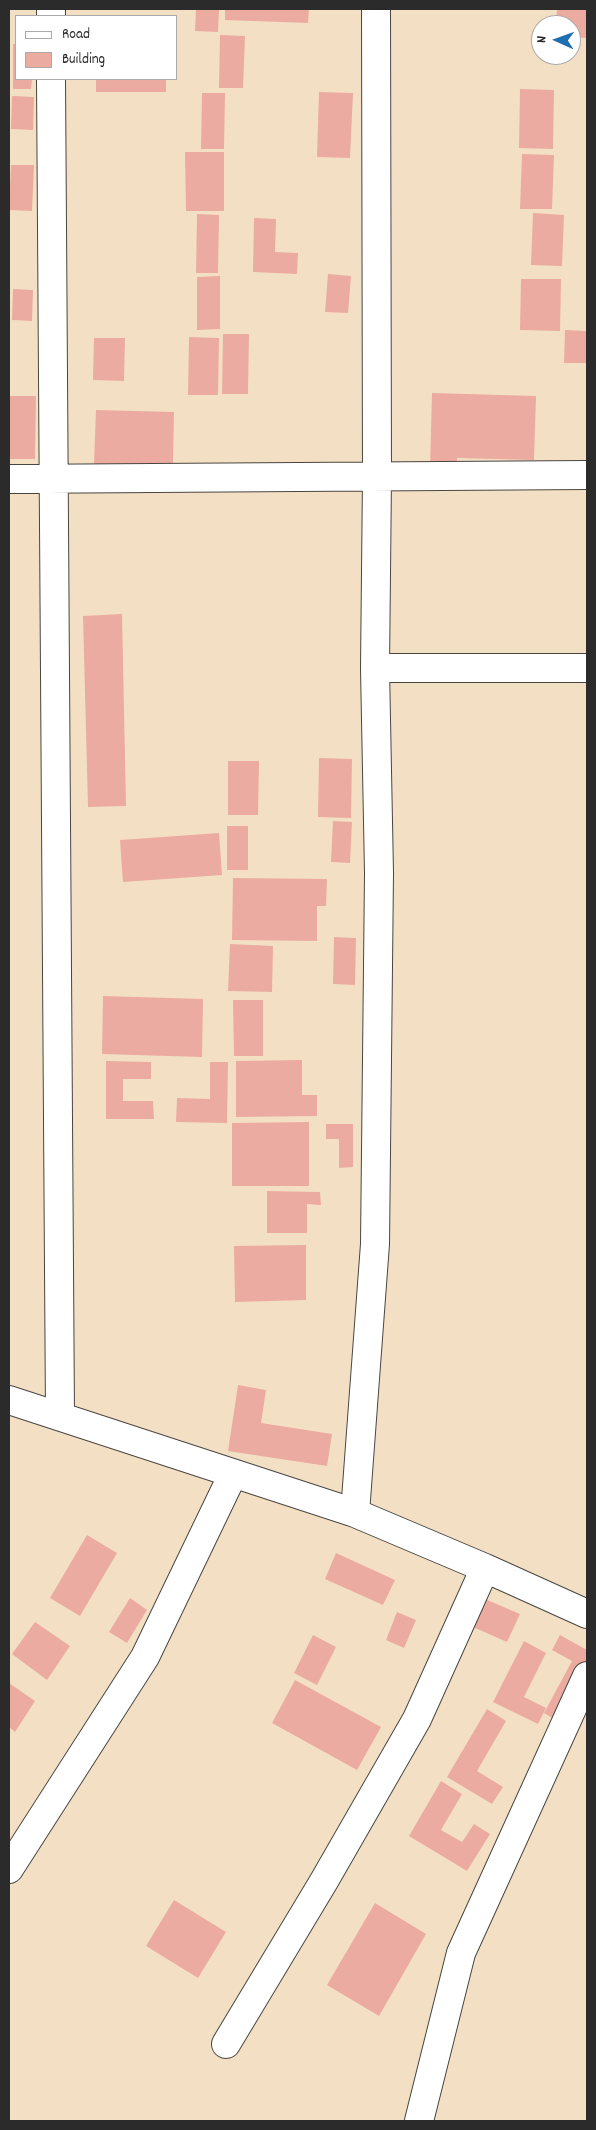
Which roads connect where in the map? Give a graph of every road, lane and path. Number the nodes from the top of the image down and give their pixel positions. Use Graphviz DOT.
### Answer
graph roads {
  1 [pos="376,9"];
  2 [pos="51,80"];
  3 [pos="587,475"];
  4 [pos="377,477"];
  5 [pos="54,478"];
  6 [pos="9,479"];
  7 [pos="375,668"];
  8 [pos="587,668"];
  9 [pos="9,1400"];
  10 [pos="60,1416"];
  11 [pos="233,1474"];
  12 [pos="355,1513"];
  13 [pos="485,1568"];
  14 [pos="587,1614"];
  15 [pos="587,1676"];
  16 [pos="9,1869"];
  17 [pos="226,2044"];
  18 [pos="419,2121"];
  1 -- 4 [label="street"];
  2 -- 5 [label="street"];
  3 -- 4 [label="street"];
  4 -- 5 [label="street"];
  4 -- 7 [label="street"];
  5 -- 6 [label="street"];
  5 -- 10 [label="street"];
  7 -- 8 [label="street"];
  7 -- 12 [label="street"];
  9 -- 10 [label="street"];
  10 -- 11 [label="street"];
  11 -- 12 [label="street"];
  11 -- 16 [label="street"];
  12 -- 13 [label="street"];
  13 -- 14 [label="street"];
  13 -- 17 [label="street"];
  15 -- 18 [label="street"];
}
